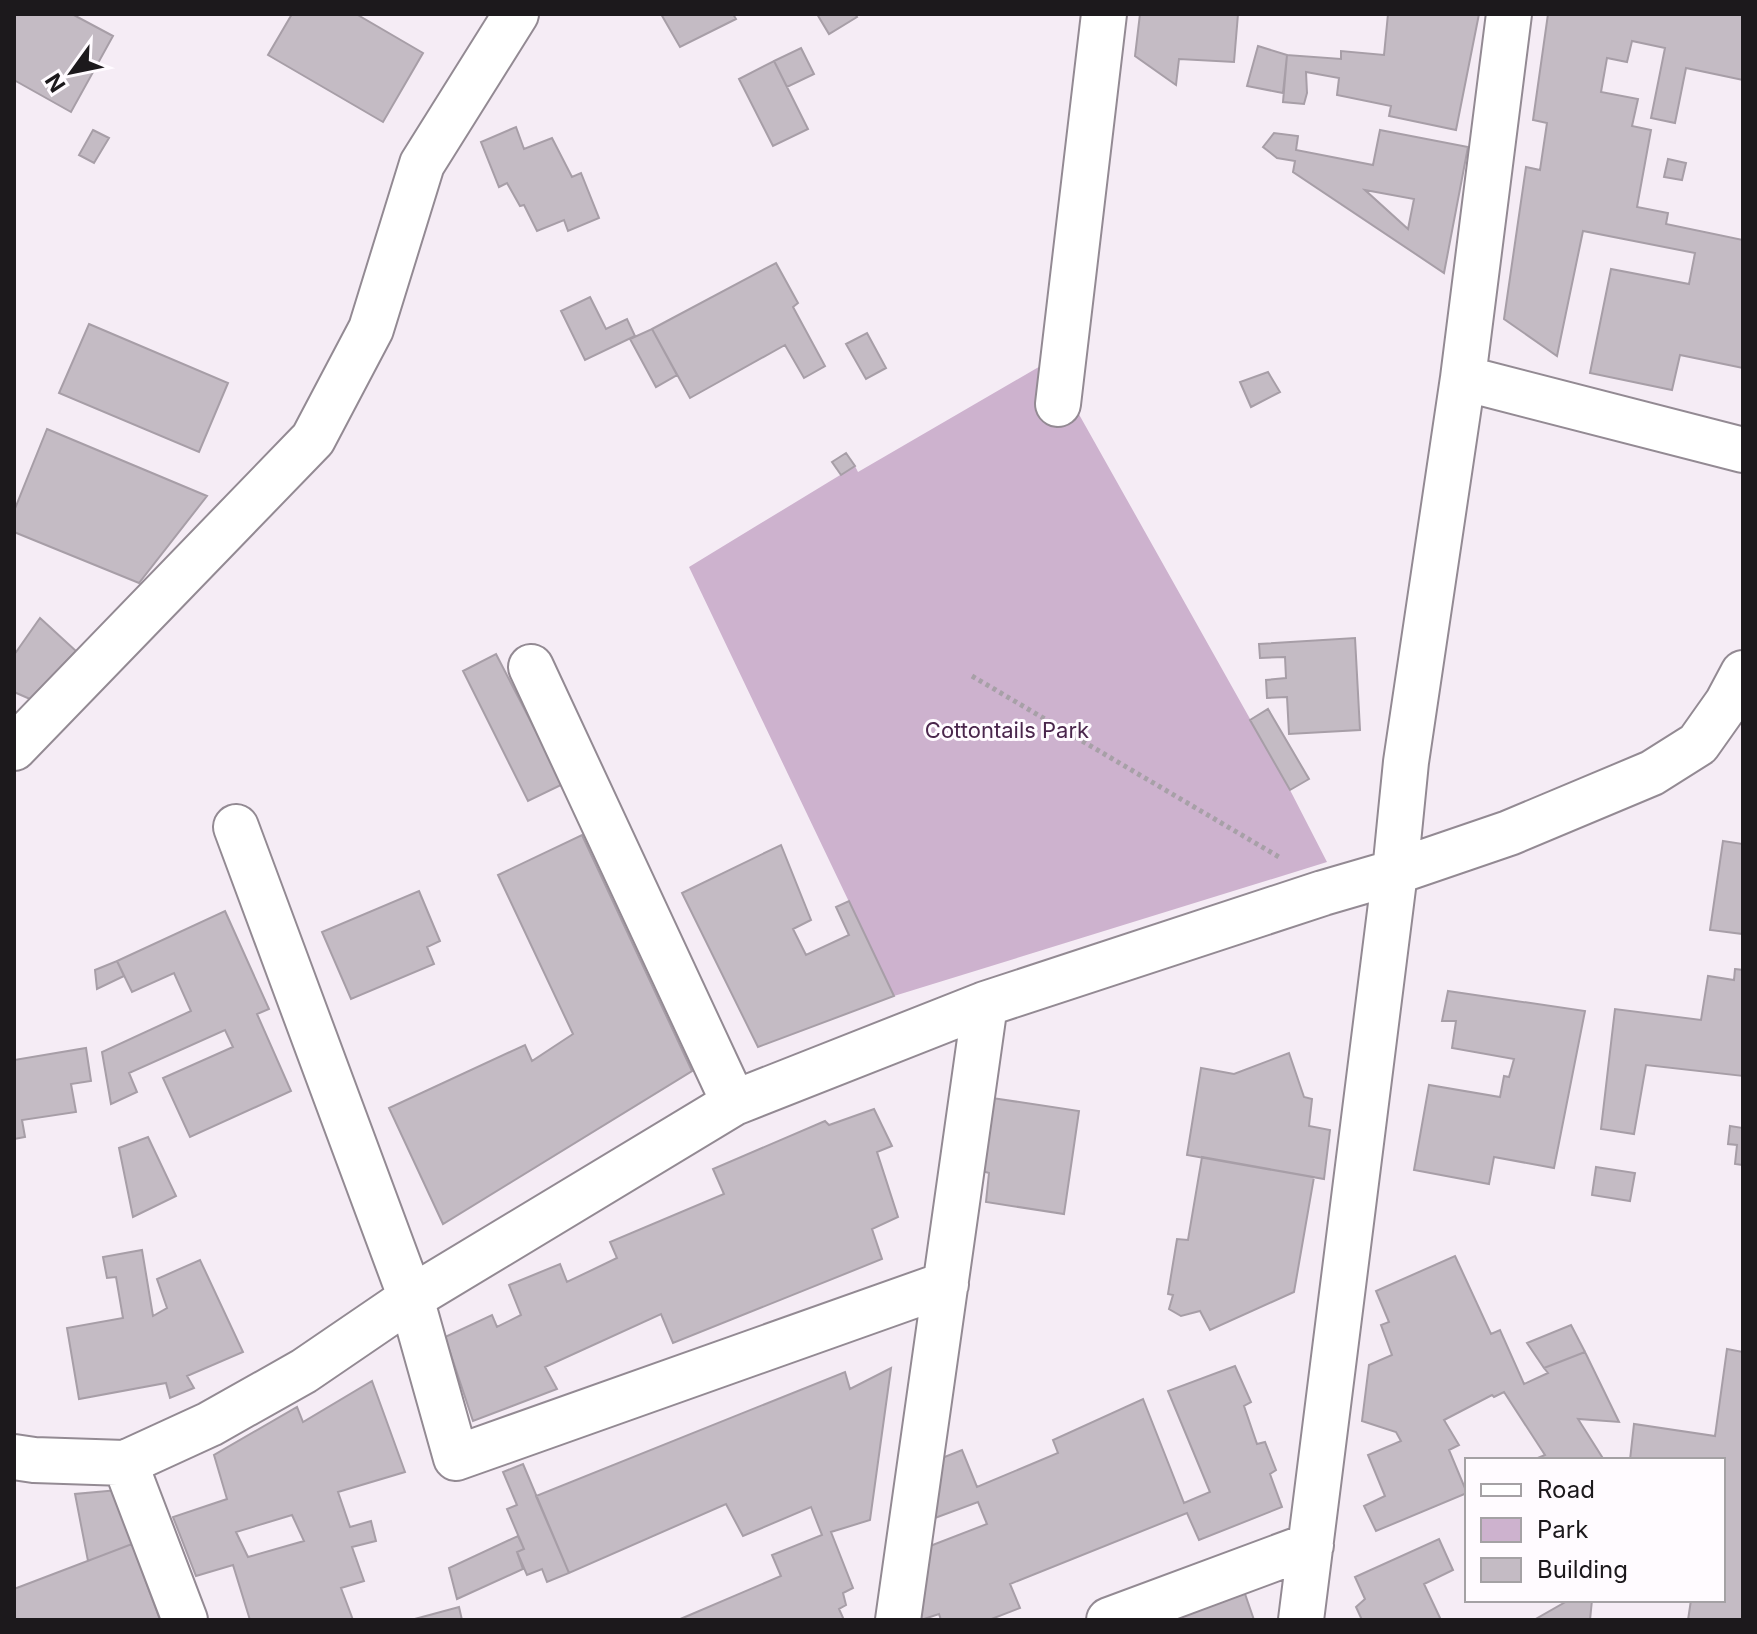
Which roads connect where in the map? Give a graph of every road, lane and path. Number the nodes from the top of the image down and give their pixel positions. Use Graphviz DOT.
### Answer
graph roads {
  1 [pos="516,14"];
  2 [pos="1104,14"];
  3 [pos="1509,14"];
  4 [pos="1463,378"];
  5 [pos="1058,404"];
  6 [pos="1743,450"];
  7 [pos="531,667"];
  8 [pos="1743,673"];
  9 [pos="972,676"];
  10 [pos="14,748"];
  11 [pos="236,827"];
  12 [pos="1395,872"];
  13 [pos="1323,893"];
  14 [pos="985,1004"];
  15 [pos="734,1103"];
  16 [pos="946,1284"];
  17 [pos="411,1298"];
  18 [pos="14,1457"];
  19 [pos="125,1463"];
  20 [pos="1311,1545"];
  21 [pos="185,1620"];
  22 [pos="898,1620"];
  23 [pos="1109,1620"];
  24 [pos="1301,1620"];
  1 -- 10 [label="street"];
  2 -- 5 [label="street"];
  3 -- 4 [label="street"];
  4 -- 6 [label="street"];
  4 -- 12 [label="street"];
  7 -- 15 [label="street"];
  8 -- 12 [label="street"];
  9 -- 13 [label="path"];
  11 -- 17 [label="street"];
  12 -- 13 [label="street"];
  12 -- 20 [label="street"];
  13 -- 14 [label="street"];
  14 -- 15 [label="street"];
  14 -- 16 [label="street"];
  15 -- 17 [label="street"];
  16 -- 17 [label="street"];
  16 -- 22 [label="street"];
  17 -- 19 [label="street"];
  18 -- 19 [label="street"];
  19 -- 21 [label="street"];
  20 -- 23 [label="street"];
  20 -- 24 [label="street"];
}
